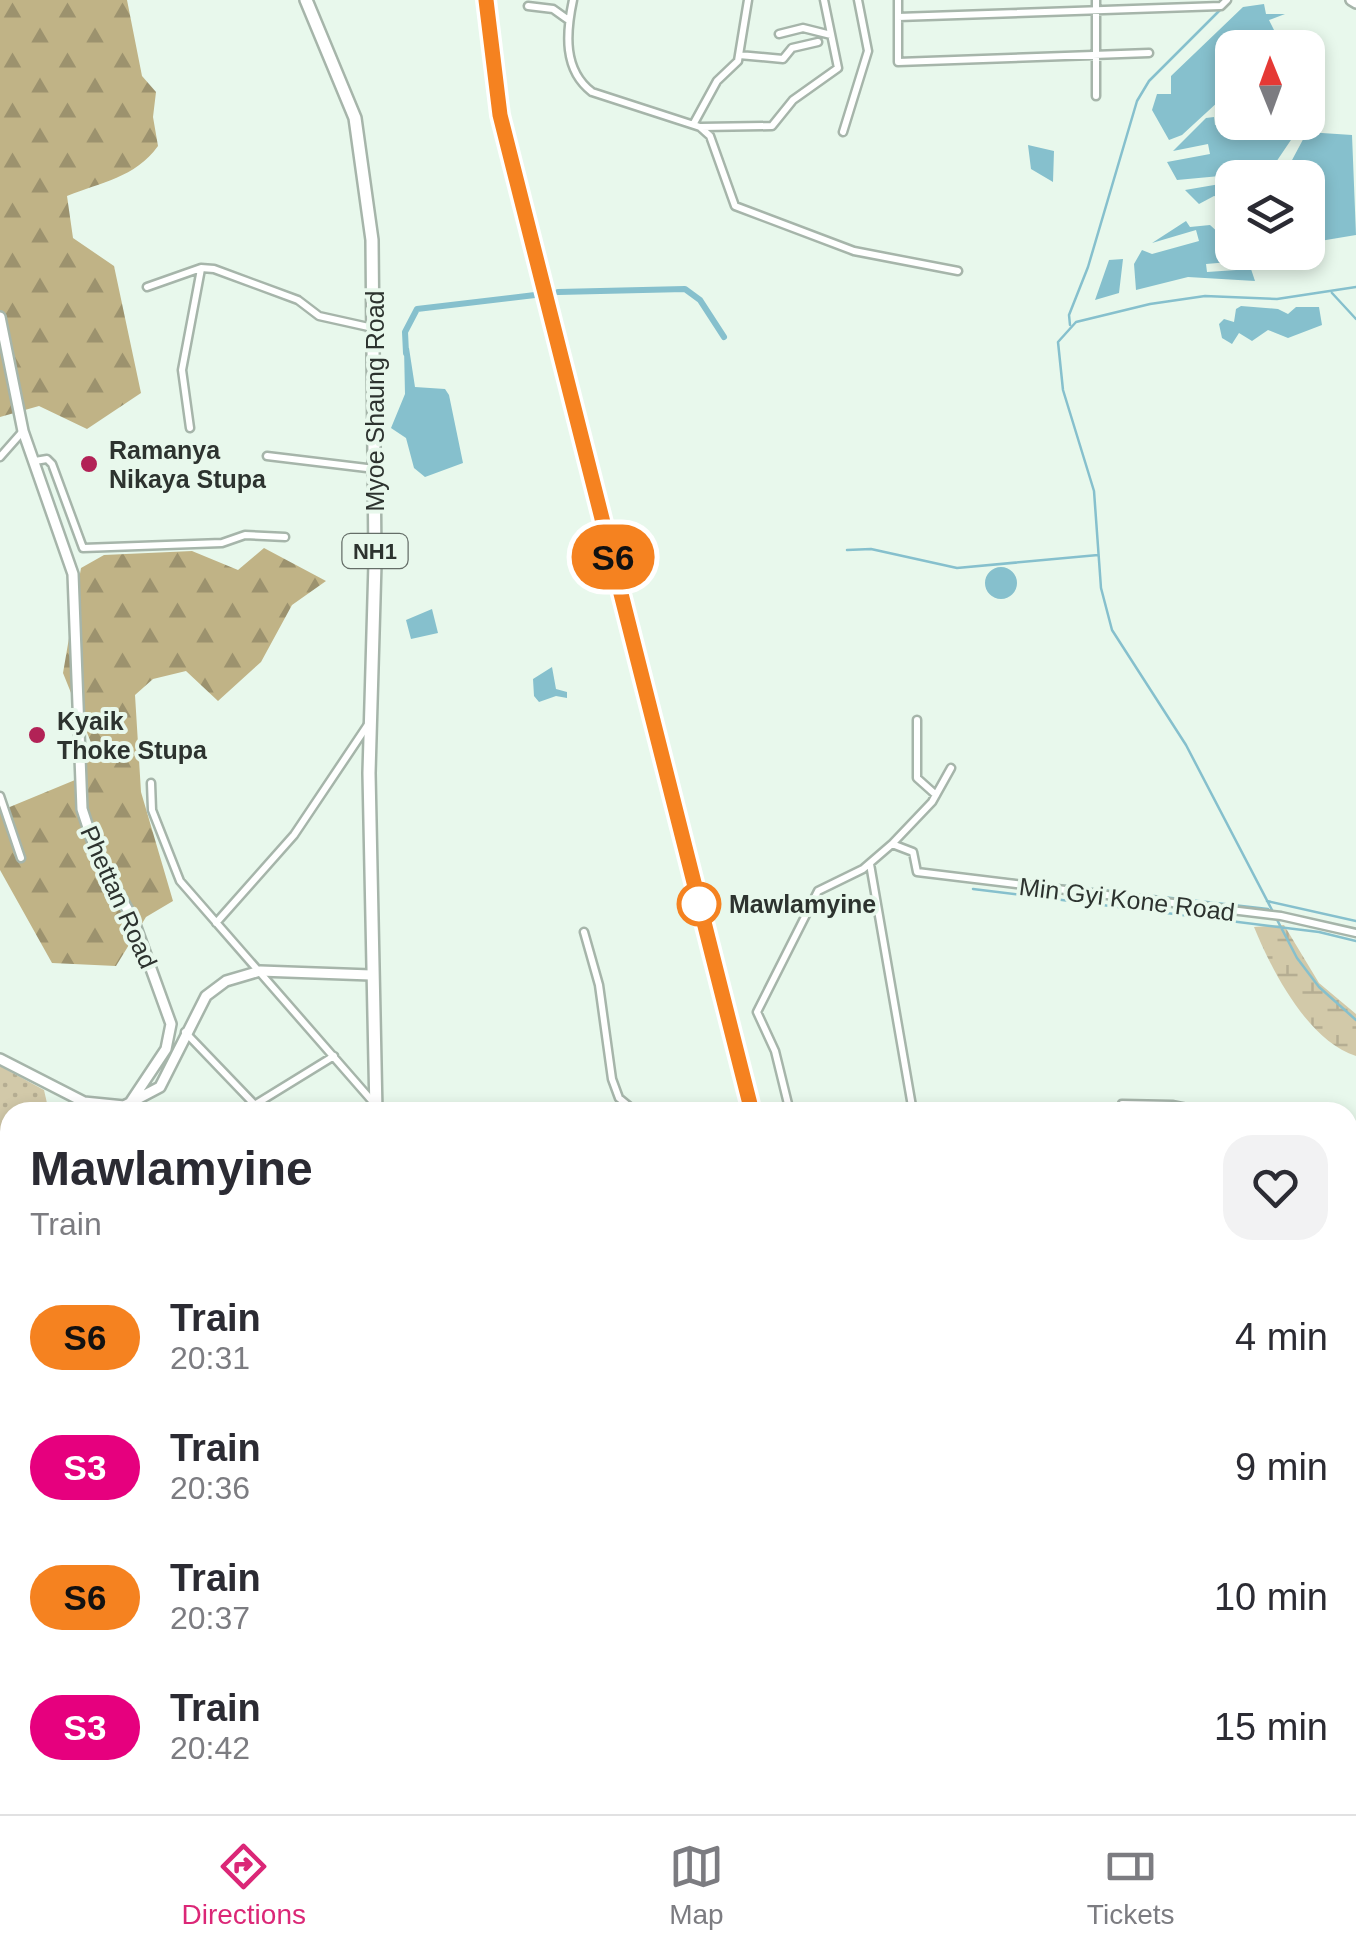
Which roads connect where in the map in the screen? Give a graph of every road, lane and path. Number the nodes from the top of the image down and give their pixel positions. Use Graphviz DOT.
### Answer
graph roads {
  1 [pos="306,0"];
  2 [pos="573,0"];
  3 [pos="748,0"];
  4 [pos="824,0"];
  5 [pos="858,0"];
  6 [pos="898,0"];
  7 [pos="1096,0"];
  8 [pos="1227,0"];
  9 [pos="528,7"];
  10 [pos="1096,11"];
  11 [pos="898,16"];
  12 [pos="567,19"];
  13 [pos="779,34"];
  14 [pos="831,35"];
  15 [pos="818,42"];
  16 [pos="1149,53"];
  17 [pos="738,55"];
  18 [pos="1096,55"];
  19 [pos="1096,96"];
  20 [pos="697,126"];
  21 [pos="843,132"];
  22 [pos="201,268"];
  23 [pos="958,272"];
  24 [pos="147,287"];
  25 [pos="0,317"];
  26 [pos="374,328"];
  27 [pos="190,428"];
  28 [pos="23,431"];
  29 [pos="1,452"];
  30 [pos="267,456"];
  31 [pos="35,461"];
  32 [pos="375,470"];
  33 [pos="285,537"];
  34 [pos="83,548"];
  35 [pos="67,551"];
  36 [pos="917,720"];
  37 [pos="369,722"];
  38 [pos="951,768"];
  39 [pos="151,784"];
  40 [pos="0,796"];
  41 [pos="936,796"];
  42 [pos="892,844"];
  43 [pos="21,858"];
  44 [pos="870,862"];
  45 [pos="216,923"];
  46 [pos="584,932"];
  47 [pos="1356,933"];
  48 [pos="260,971"];
  49 [pos="370,974"];
  50 [pos="184,1031"];
  51 [pos="334,1056"];
  52 [pos="0,1058"];
  53 [pos="84,1102"];
  54 [pos="129,1102"];
  55 [pos="135,1102"];
  56 [pos="245,1102"];
  57 [pos="262,1102"];
  58 [pos="371,1102"];
  59 [pos="375,1102"];
  60 [pos="624,1102"];
  61 [pos="788,1102"];
  62 [pos="912,1102"];
  1 -- 26 [label="highway, Myoe Shaung Road / NH1"];
  2 -- 12 [label="street"];
  3 -- 17 [label="street"];
  4 -- 14 [label="street"];
  5 -- 21 [label="street"];
  6 -- 11 [label="street"];
  7 -- 10 [label="street"];
  8 -- 10 [label="street"];
  9 -- 12 [label="street"];
  10 -- 11 [label="street"];
  10 -- 18 [label="street"];
  11 -- 18 [label="street"];
  12 -- 20 [label="street"];
  13 -- 14 [label="street"];
  14 -- 20 [label="street"];
  15 -- 17 [label="street"];
  16 -- 18 [label="street"];
  17 -- 20 [label="street"];
  18 -- 19 [label="street"];
  20 -- 23 [label="street"];
  22 -- 24 [label="street"];
  22 -- 26 [label="street"];
  22 -- 27 [label="street"];
  25 -- 28 [label="street, Phettan Road"];
  26 -- 32 [label="highway, Myoe Shaung Road / NH1"];
  28 -- 29 [label="street"];
  28 -- 31 [label="street, Phettan Road"];
  30 -- 32 [label="street"];
  31 -- 34 [label="street"];
  31 -- 35 [label="street, Phettan Road"];
  32 -- 37 [label="highway, Myoe Shaung Road / NH1"];
  33 -- 34 [label="street"];
  34 -- 35 [label="street"];
  35 -- 54 [label="street, Phettan Road"];
  36 -- 41 [label="street"];
  37 -- 45 [label="street"];
  37 -- 49 [label="highway, Myoe Shaung Road / NH1"];
  38 -- 41 [label="street"];
  39 -- 45 [label="street"];
  40 -- 43 [label="street"];
  41 -- 42 [label="street"];
  42 -- 44 [label="street"];
  42 -- 47 [label="street, Min Gyi Kone Road"];
  44 -- 61 [label="street"];
  44 -- 62 [label="street"];
  45 -- 48 [label="street"];
  46 -- 60 [label="street"];
  48 -- 49 [label="street"];
  48 -- 50 [label="street"];
  48 -- 51 [label="street"];
  49 -- 59 [label="highway, Myoe Shaung Road / NH1"];
  50 -- 55 [label="street"];
  50 -- 56 [label="street"];
  51 -- 57 [label="street"];
  51 -- 58 [label="street"];
  52 -- 53 [label="street"];
}
